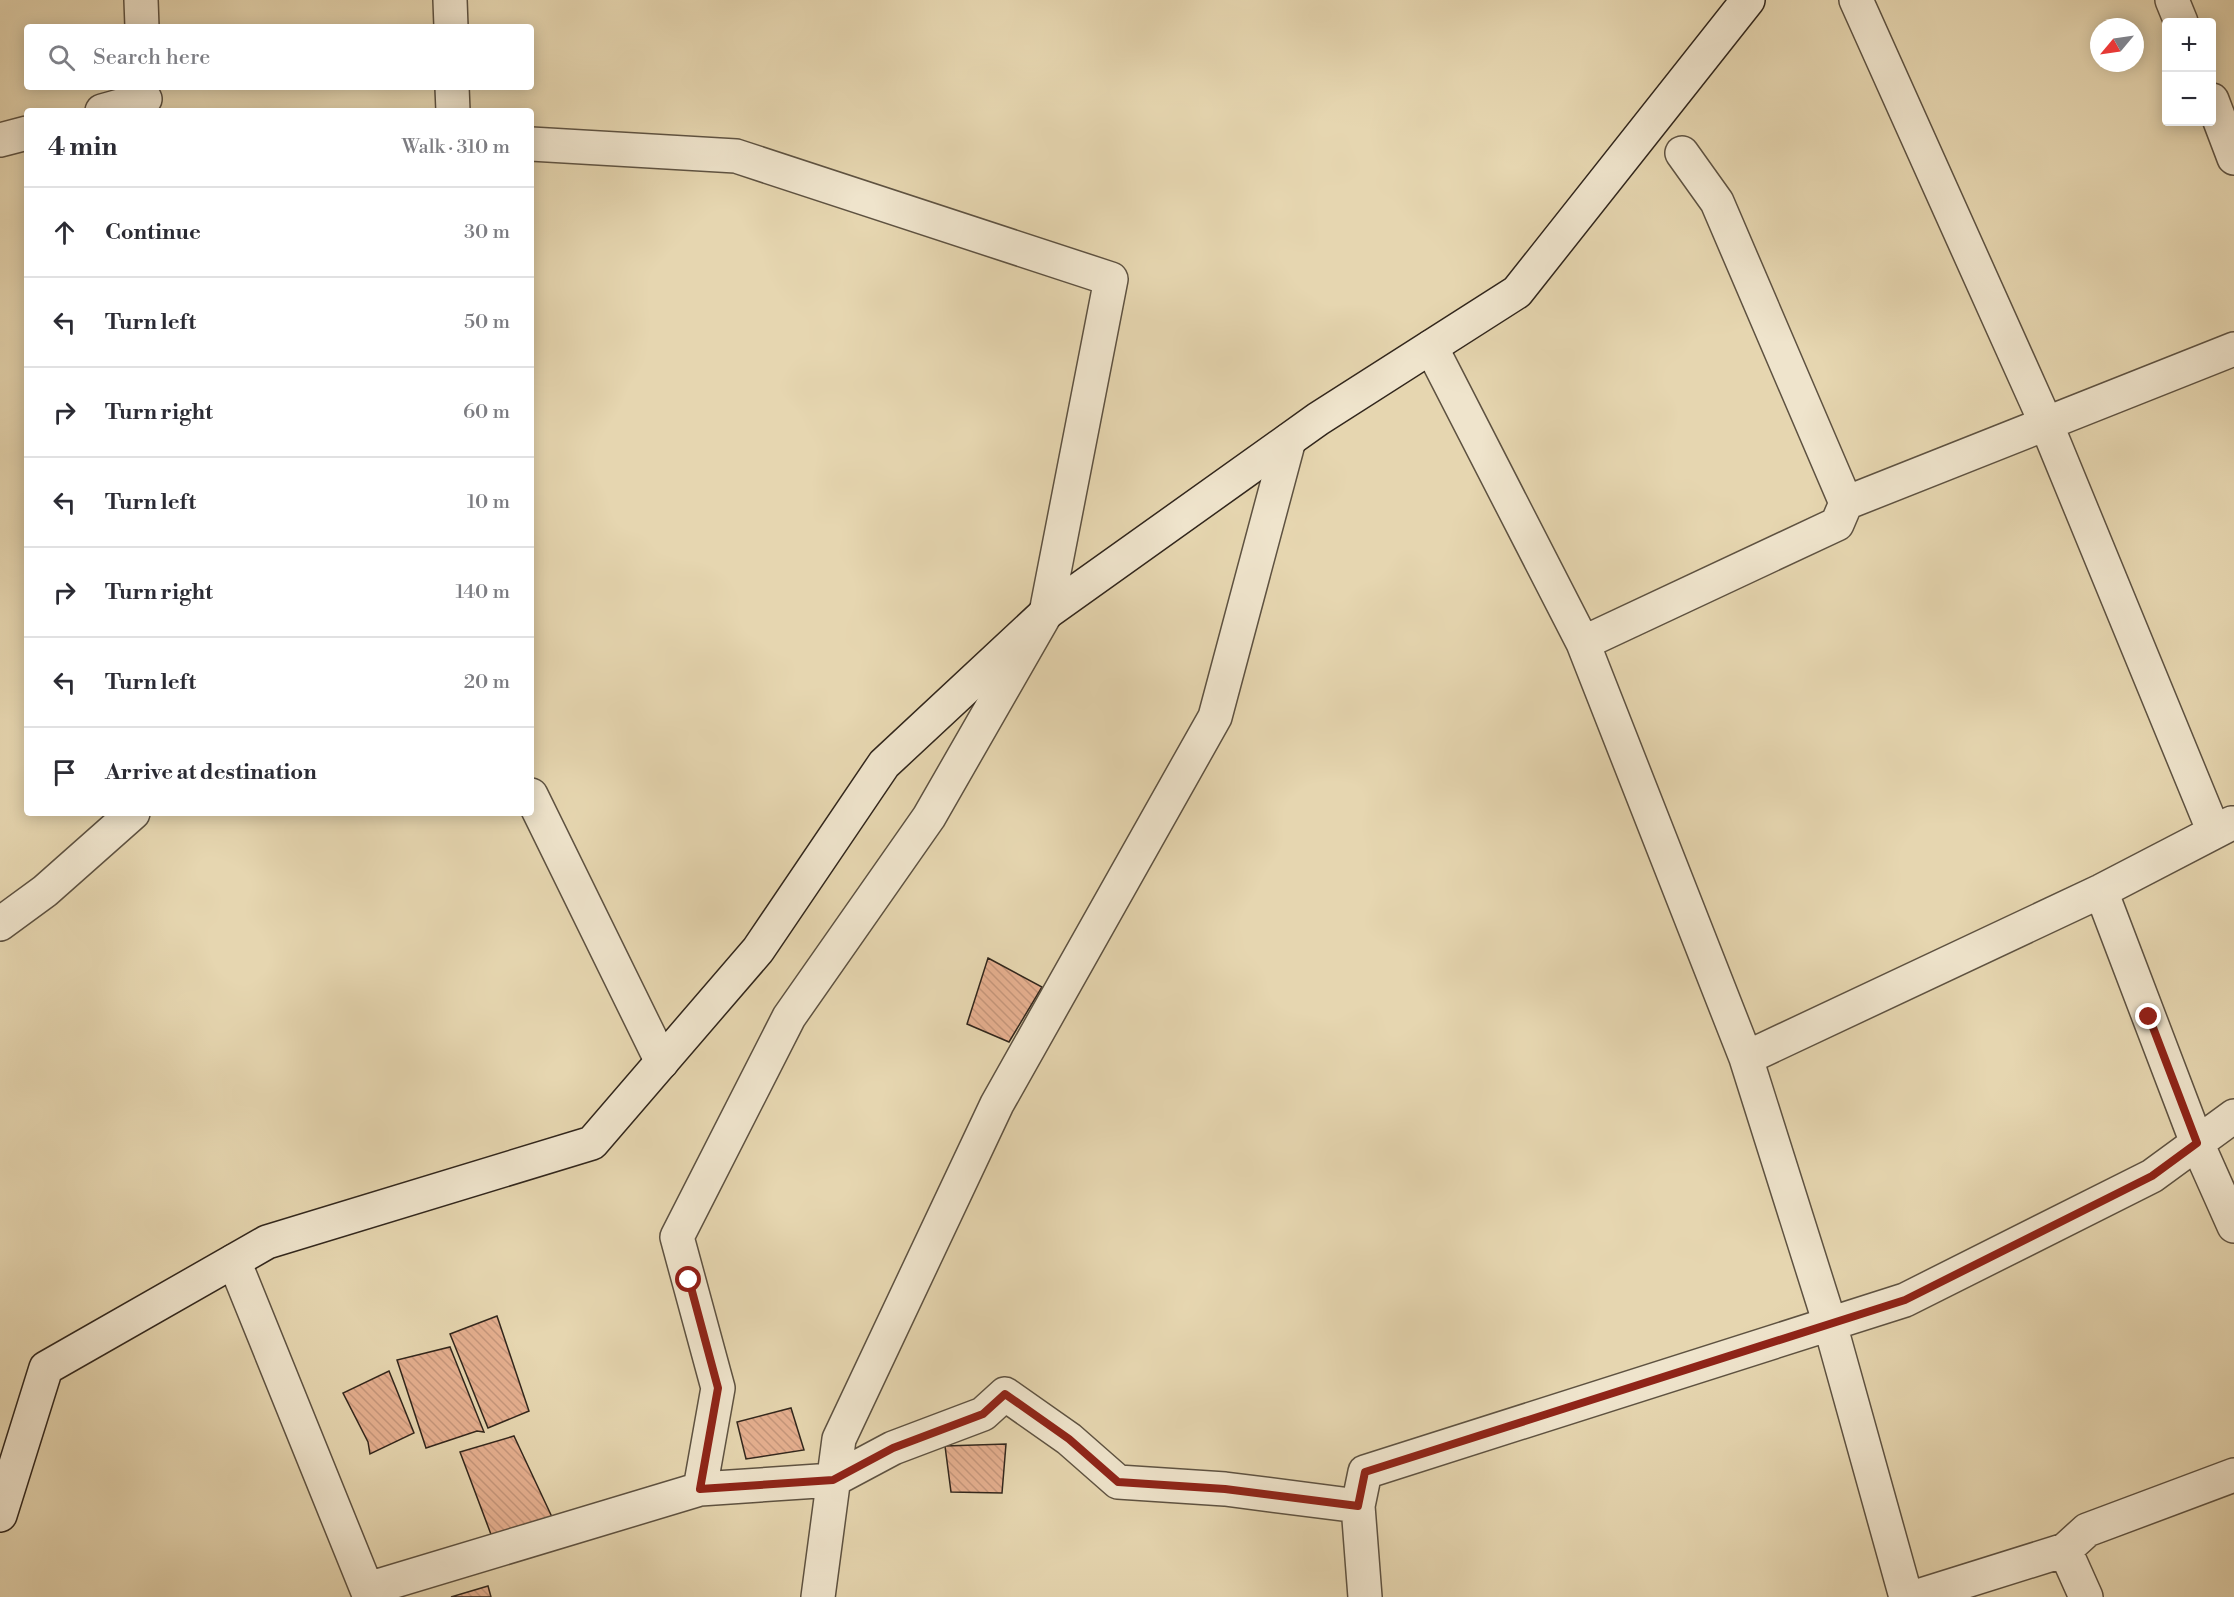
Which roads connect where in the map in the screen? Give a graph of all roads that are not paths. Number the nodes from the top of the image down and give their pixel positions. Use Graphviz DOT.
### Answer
graph roads {
  1 [pos="141,0"];
  2 [pos="450,0"];
  3 [pos="1748,0"];
  4 [pos="1856,0"];
  5 [pos="2172,0"];
  6 [pos="2179,18"];
  7 [pos="142,24"];
  8 [pos="450,24"];
  9 [pos="452,90"];
  10 [pos="145,99"];
  11 [pos="113,108"];
  12 [pos="453,108"];
  13 [pos="2216,113"];
  14 [pos="24,134"];
  15 [pos="0,140"];
  16 [pos="534,144"];
  17 [pos="1682,153"];
  18 [pos="2234,158"];
  19 [pos="1431,346"];
  20 [pos="2234,349"];
  21 [pos="2045,421"];
  22 [pos="1289,440"];
  23 [pos="1846,503"];
  24 [pos="1046,614"];
  25 [pos="1583,644"];
  26 [pos="534,801"];
  27 [pos="130,816"];
  28 [pos="2224,828"];
  29 [pos="2101,891"];
  30 [pos="0,924"];
  31 [pos="1746,1058"];
  32 [pos="662,1062"];
  33 [pos="2234,1116"];
  34 [pos="2197,1143"];
  35 [pos="2234,1226"];
  36 [pos="234,1261"];
  37 [pos="1830,1324"];
  38 [pos="2234,1475"];
  39 [pos="833,1480"];
  40 [pos="700,1489"];
  41 [pos="1358,1506"];
  42 [pos="0,1515"];
  43 [pos="2065,1550"];
  44 [pos="369,1593"];
  45 [pos="818,1597"];
  46 [pos="1365,1597"];
  47 [pos="1906,1597"];
  48 [pos="1915,1597"];
  49 [pos="2086,1597"];
  1 -- 7 [label="street"];
  2 -- 8 [label="street"];
  3 -- 19 [label="street"];
  4 -- 21 [label="street"];
  5 -- 6 [label="street"];
  9 -- 12 [label="street"];
  10 -- 11 [label="street"];
  13 -- 18 [label="street"];
  14 -- 15 [label="street"];
  16 -- 24 [label="street"];
  17 -- 23 [label="street"];
  19 -- 22 [label="street"];
  19 -- 25 [label="street"];
  20 -- 21 [label="street"];
  21 -- 23 [label="street"];
  21 -- 28 [label="street"];
  22 -- 24 [label="street"];
  22 -- 39 [label="street"];
  23 -- 25 [label="street"];
  24 -- 32 [label="street"];
  24 -- 40 [label="street"];
  25 -- 31 [label="street"];
  26 -- 32 [label="street"];
  27 -- 30 [label="street"];
  28 -- 29 [label="street"];
  29 -- 31 [label="street"];
  29 -- 34 [label="street"];
  31 -- 37 [label="street"];
  32 -- 36 [label="street"];
  33 -- 34 [label="street"];
  34 -- 35 [label="street"];
  34 -- 37 [label="street"];
  36 -- 42 [label="street"];
  36 -- 44 [label="street"];
  37 -- 41 [label="street"];
  37 -- 47 [label="street"];
  38 -- 43 [label="street"];
  39 -- 40 [label="street"];
  39 -- 41 [label="street"];
  39 -- 45 [label="street"];
  40 -- 44 [label="street"];
  41 -- 46 [label="street"];
  43 -- 48 [label="street"];
  43 -- 49 [label="street"];
}
